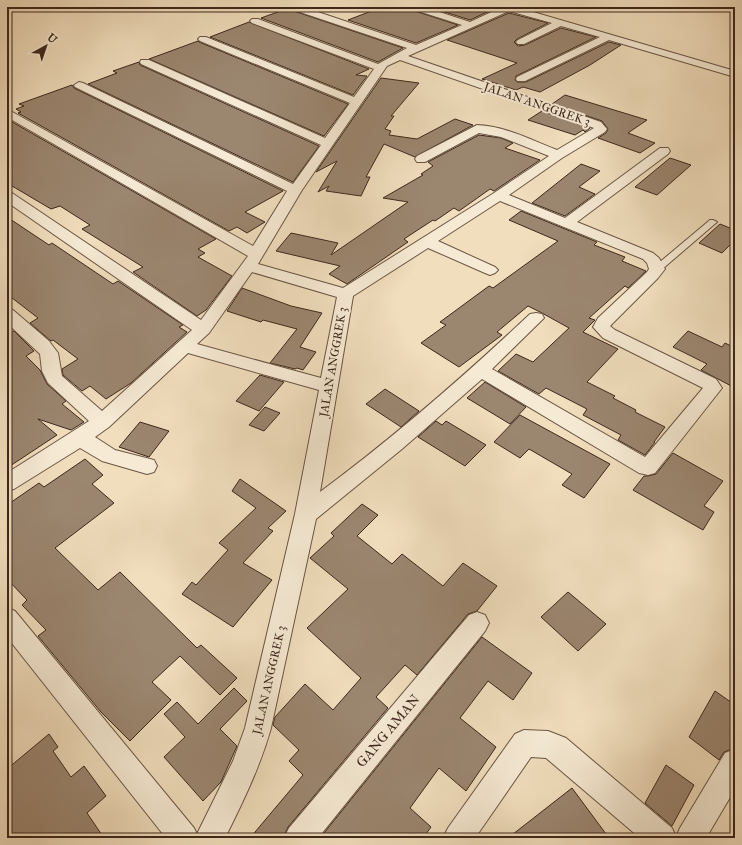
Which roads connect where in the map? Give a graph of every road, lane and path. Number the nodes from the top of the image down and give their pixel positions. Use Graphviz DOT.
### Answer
graph roads {
  1 [pos="294,7"];
  2 [pos="508,7"];
  3 [pos="418,8"];
  4 [pos="255,21"];
  5 [pos="560,23"];
  6 [pos="471,25"];
  7 [pos="608,37"];
  8 [pos="203,39"];
  9 [pos="521,42"];
  10 [pos="416,48"];
  11 [pos="399,56"];
  12 [pos="145,62"];
  13 [pos="380,68"];
  14 [pos="735,74"];
  15 [pos="521,79"];
  16 [pos="79,85"];
  17 [pos="356,102"];
  18 [pos="9,116"];
  19 [pos="327,143"];
  20 [pos="664,151"];
  21 [pos="558,155"];
  22 [pos="421,159"];
  23 [pos="295,190"];
  24 [pos="7,196"];
  25 [pos="499,196"];
  26 [pos="713,222"];
  27 [pos="567,223"];
  28 [pos="427,242"];
  29 [pos="252,260"];
  30 [pos="657,269"];
  31 [pos="490,270"];
  32 [pos="344,294"];
  33 [pos="7,314"];
  34 [pos="536,318"];
  35 [pos="203,329"];
  36 [pos="185,346"];
  37 [pos="481,371"];
  38 [pos="329,387"];
  39 [pos="102,422"];
  40 [pos="80,438"];
  41 [pos="147,466"];
  42 [pos="7,483"];
  43 [pos="306,514"];
  44 [pos="7,619"];
  45 [pos="478,623"];
  46 [pos="735,763"];
  47 [pos="184,838"];
  48 [pos="210,838"];
  49 [pos="299,838"];
  50 [pos="458,838"];
  51 [pos="662,838"];
  52 [pos="690,838"];
  1 -- 10 [label="street"];
  2 -- 5 [label="street"];
  2 -- 6 [label="street"];
  3 -- 6 [label="street"];
  4 -- 13 [label="street"];
  5 -- 7 [label="street"];
  5 -- 9 [label="street"];
  6 -- 10 [label="street"];
  7 -- 14 [label="street"];
  7 -- 15 [label="street"];
  8 -- 17 [label="street"];
  10 -- 11 [label="street"];
  11 -- 13 [label="street"];
  11 -- 21 [label="street, JALAN ANGGREK 3"];
  12 -- 19 [label="street"];
  13 -- 17 [label="street"];
  16 -- 23 [label="street"];
  17 -- 19 [label="street"];
  18 -- 29 [label="street"];
  19 -- 23 [label="street"];
  20 -- 27 [label="street"];
  21 -- 22 [label="street"];
  21 -- 25 [label="street, JALAN ANGGREK 3"];
  23 -- 29 [label="street"];
  24 -- 35 [label="street"];
  25 -- 27 [label="street"];
  25 -- 28 [label="street, JALAN ANGGREK 3"];
  26 -- 30 [label="lane"];
  27 -- 30 [label="street"];
  28 -- 31 [label="street"];
  28 -- 32 [label="street, JALAN ANGGREK 3"];
  29 -- 32 [label="street"];
  29 -- 35 [label="street"];
  30 -- 37 [label="street"];
  32 -- 38 [label="street, JALAN ANGGREK 3"];
  33 -- 39 [label="street"];
  34 -- 37 [label="street"];
  35 -- 36 [label="street"];
  36 -- 38 [label="street"];
  36 -- 39 [label="street"];
  37 -- 43 [label="street"];
  38 -- 43 [label="street, JALAN ANGGREK 3"];
  39 -- 40 [label="street"];
  40 -- 41 [label="street"];
  40 -- 42 [label="street"];
  43 -- 48 [label="street, JALAN ANGGREK 3"];
  44 -- 47 [label="street"];
  45 -- 49 [label="street, GANG AMAN"];
  46 -- 52 [label="street"];
  50 -- 51 [label="street"];
}
